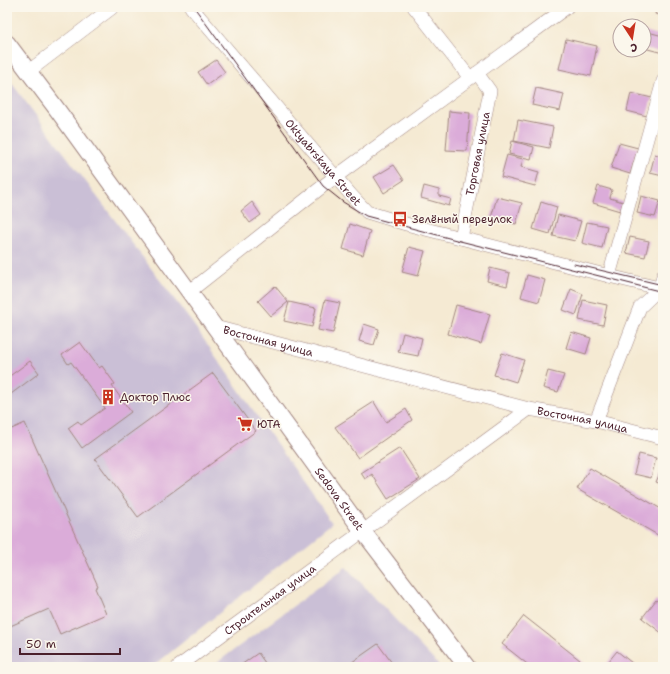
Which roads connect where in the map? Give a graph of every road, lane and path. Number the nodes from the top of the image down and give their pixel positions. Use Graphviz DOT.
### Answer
graph roads {
  1 [pos="113,7"];
  2 [pos="191,7"];
  3 [pos="414,7"];
  4 [pos="567,7"];
  5 [pos="7,43"];
  6 [pos="28,71"];
  7 [pos="473,76"];
  8 [pos="663,81"];
  9 [pos="336,176"];
  10 [pos="461,238"];
  11 [pos="609,276"];
  12 [pos="662,284"];
  13 [pos="189,292"];
  14 [pos="215,328"];
  15 [pos="529,409"];
  16 [pos="596,421"];
  17 [pos="663,438"];
  18 [pos="362,530"];
  19 [pos="178,667"];
  20 [pos="467,667"];
  1 -- 6 [label="street"];
  2 -- 9 [label="street, Oktyabrskaya Street"];
  3 -- 7 [label="street, Торговая улица"];
  4 -- 7 [label="street"];
  5 -- 6 [label="main road, Восточная улица"];
  6 -- 13 [label="main road, Восточная улица"];
  7 -- 9 [label="street"];
  7 -- 10 [label="street, Торговая улица"];
  8 -- 11 [label="street"];
  9 -- 10 [label="street, Oktyabrskaya Street"];
  9 -- 13 [label="street"];
  10 -- 11 [label="street, Oktyabrskaya Street"];
  11 -- 12 [label="street, Oktyabrskaya Street"];
  12 -- 16 [label="street"];
  13 -- 14 [label="main road, Восточная улица"];
  14 -- 15 [label="street, Восточная улица"];
  14 -- 18 [label="main road, Sedova Street"];
  15 -- 16 [label="street, Восточная улица"];
  15 -- 18 [label="street, Строительная улица"];
  16 -- 17 [label="street, Восточная улица"];
  18 -- 19 [label="street, Строительная улица"];
  18 -- 20 [label="main road, Sedova Street"];
}
